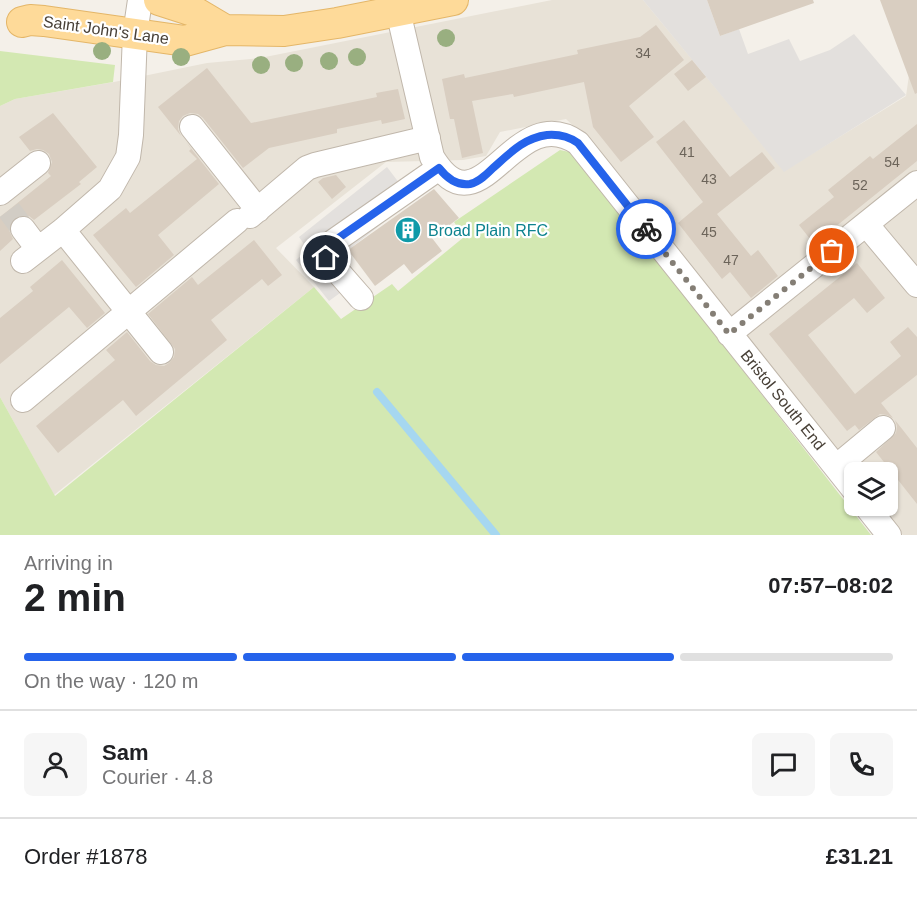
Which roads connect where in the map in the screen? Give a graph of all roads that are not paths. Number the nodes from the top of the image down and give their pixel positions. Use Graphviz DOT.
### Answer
graph roads {
  1 [pos="43,0"];
  2 [pos="140,0"];
  3 [pos="159,0"];
  4 [pos="453,0"];
  5 [pos="398,11"];
  6 [pos="11,23"];
  7 [pos="225,30"];
  8 [pos="135,34"];
  9 [pos="192,127"];
  10 [pos="428,138"];
  11 [pos="38,163"];
  12 [pos="439,168"];
  13 [pos="917,183"];
  14 [pos="3,201"];
  15 [pos="248,216"];
  16 [pos="866,224"];
  17 [pos="23,229"];
  18 [pos="63,230"];
  19 [pos="917,285"];
  20 [pos="360,298"];
  21 [pos="129,311"];
  22 [pos="729,334"];
  23 [pos="161,352"];
  24 [pos="23,400"];
  25 [pos="883,428"];
  26 [pos="836,467"];
  27 [pos="844,477"];
  28 [pos="874,516"];
  29 [pos="889,535"];
  1 -- 6 [label="main road"];
  2 -- 8 [label="street"];
  3 -- 7 [label="main road, Saint John's Lane"];
  4 -- 5 [label="main road, Saint John's Lane"];
  5 -- 7 [label="main road, Saint John's Lane"];
  5 -- 10 [label="street"];
  6 -- 8 [label="main road, Saint John's Lane"];
  7 -- 8 [label="main road, Saint John's Lane"];
  8 -- 18 [label="street"];
  9 -- 15 [label="street"];
  10 -- 12 [label="street"];
  10 -- 15 [label="street"];
  11 -- 14 [label="street"];
  12 -- 20 [label="street"];
  12 -- 22 [label="street, Bristol South End"];
  13 -- 16 [label="street, Bristol South End"];
  15 -- 21 [label="street"];
  16 -- 19 [label="street"];
  16 -- 22 [label="street, Bristol South End"];
  17 -- 18 [label="street"];
  18 -- 21 [label="street"];
  21 -- 23 [label="street"];
  21 -- 24 [label="street"];
  22 -- 26 [label="street, Bristol South End"];
  25 -- 26 [label="street, Bristol South End"];
  26 -- 27 [label="street, Bristol South End"];
  28 -- 29 [label="street"];
}
